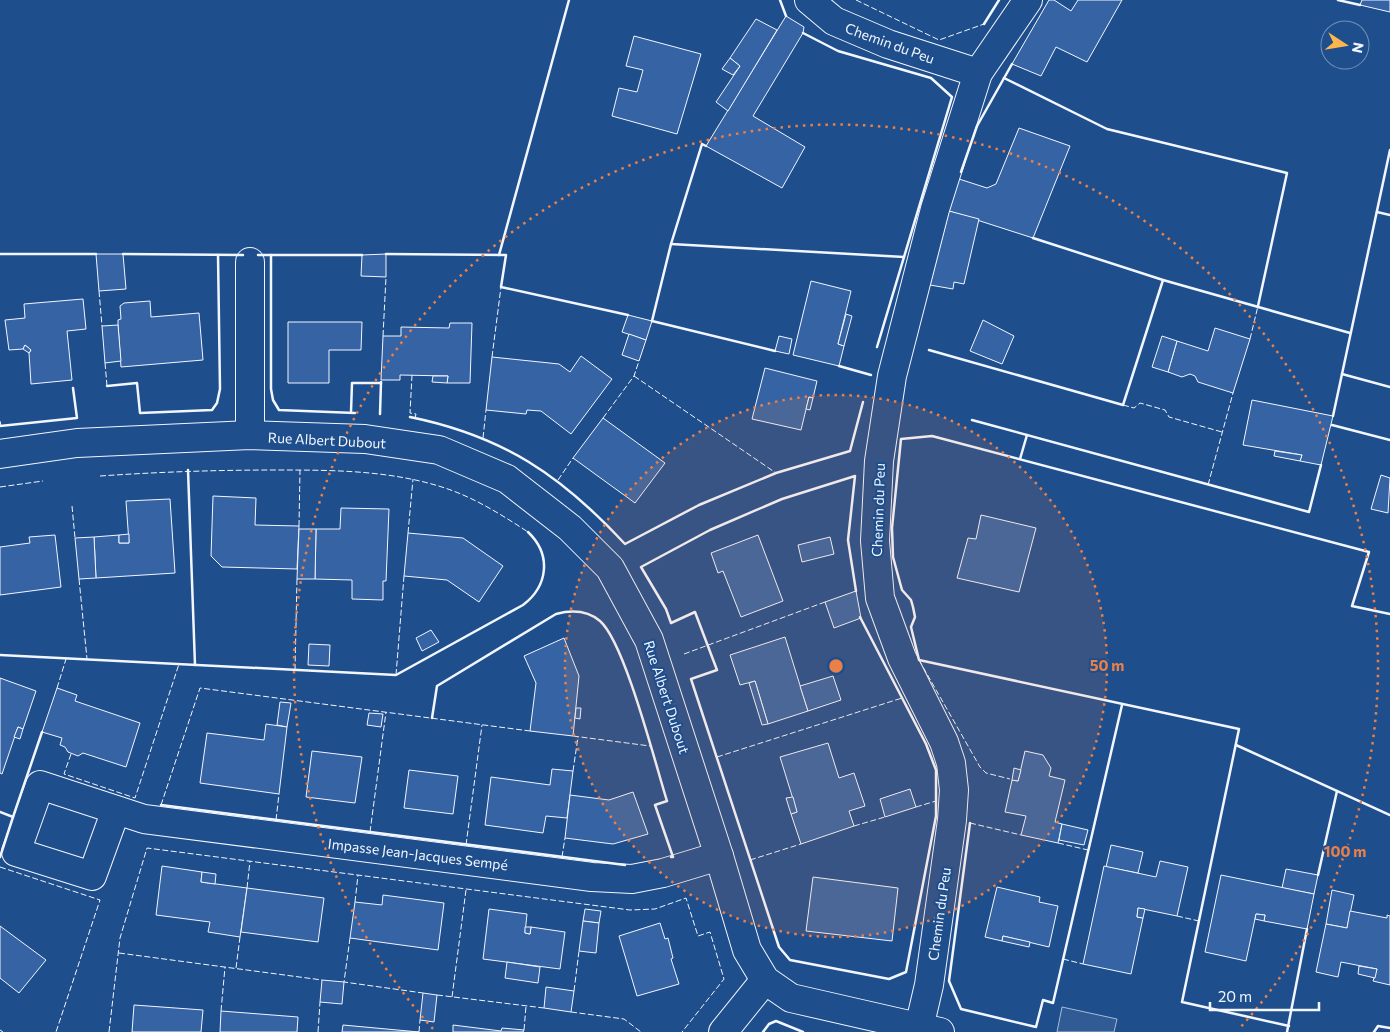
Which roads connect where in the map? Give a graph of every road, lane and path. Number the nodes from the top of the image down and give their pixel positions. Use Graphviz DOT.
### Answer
graph roads {
  1 [pos="809,0"];
  2 [pos="1028,0"];
  3 [pos="978,73"];
  4 [pos="250,262"];
  5 [pos="250,435"];
  6 [pos="0,454"];
  7 [pos="116,810"];
  8 [pos="719,856"];
  9 [pos="765,980"];
  10 [pos="926,1030"];
  11 [pos="722,1032"];
  1 -- 3 [label="street, Chemin du Peu"];
  2 -- 3 [label="street, Chemin du Peu"];
  3 -- 10 [label="street, Chemin du Peu"];
  4 -- 5 [label="street"];
  5 -- 6 [label="street, Rue Albert Dubout"];
  5 -- 8 [label="street, Rue Albert Dubout"];
  7 -- 8 [label="street, Impasse Jean-Jacques Sempé"];
  8 -- 9 [label="street, Rue Albert Dubout"];
  9 -- 10 [label="street, Rue Albert Dubout"];
  9 -- 11 [label="street"];
}
